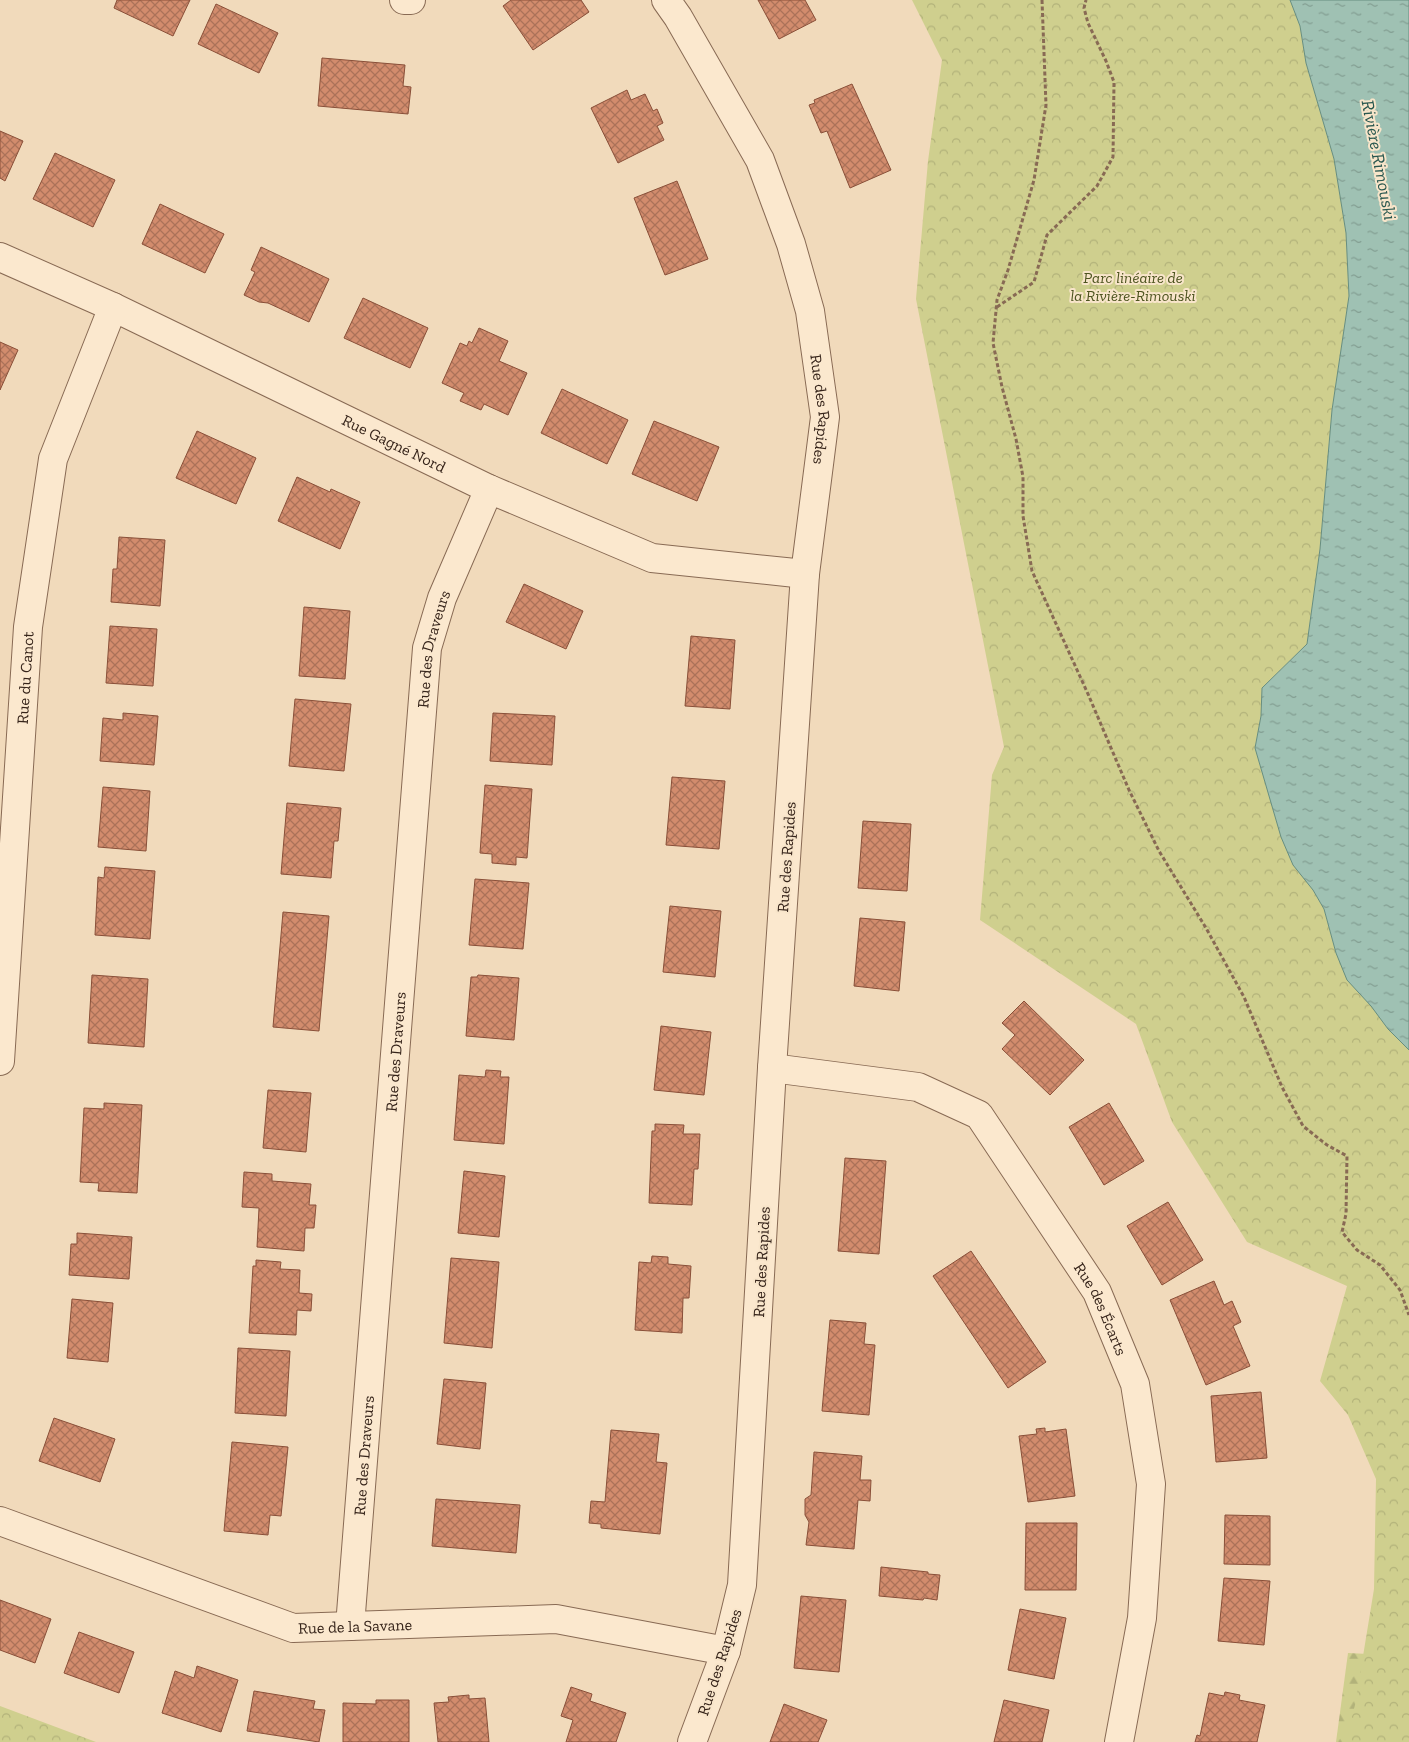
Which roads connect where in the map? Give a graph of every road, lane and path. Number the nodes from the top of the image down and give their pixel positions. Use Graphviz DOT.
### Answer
graph roads {
  1 [pos="404,0"];
  2 [pos="411,0"];
  3 [pos="666,0"];
  4 [pos="1042,0"];
  5 [pos="1086,0"];
  6 [pos="0,257"];
  7 [pos="996,307"];
  8 [pos="113,308"];
  9 [pos="489,489"];
  10 [pos="805,574"];
  11 [pos="0,1061"];
  12 [pos="772,1068"];
  13 [pos="1409,1315"];
  14 [pos="0,1521"];
  15 [pos="350,1626"];
  16 [pos="726,1652"];
  17 [pos="692,1742"];
  18 [pos="1119,1742"];
  1 -- 2 [label="street"];
  3 -- 10 [label="street, Rue des Rapides"];
  4 -- 7 [label="path"];
  5 -- 7 [label="path"];
  6 -- 8 [label="street, Rue Gagné Nord"];
  7 -- 13 [label="path"];
  8 -- 9 [label="street, Rue Gagné Nord"];
  8 -- 11 [label="street, Rue du Canot"];
  9 -- 10 [label="street, Rue Gagné Nord"];
  9 -- 15 [label="street, Rue des Draveurs"];
  10 -- 12 [label="street, Rue des Rapides"];
  12 -- 16 [label="street, Rue des Rapides"];
  12 -- 18 [label="street, Rue des Écarts"];
  14 -- 15 [label="street, Rue de la Savane"];
  15 -- 16 [label="street, Rue de la Savane"];
  16 -- 17 [label="street, Rue des Rapides"];
}
